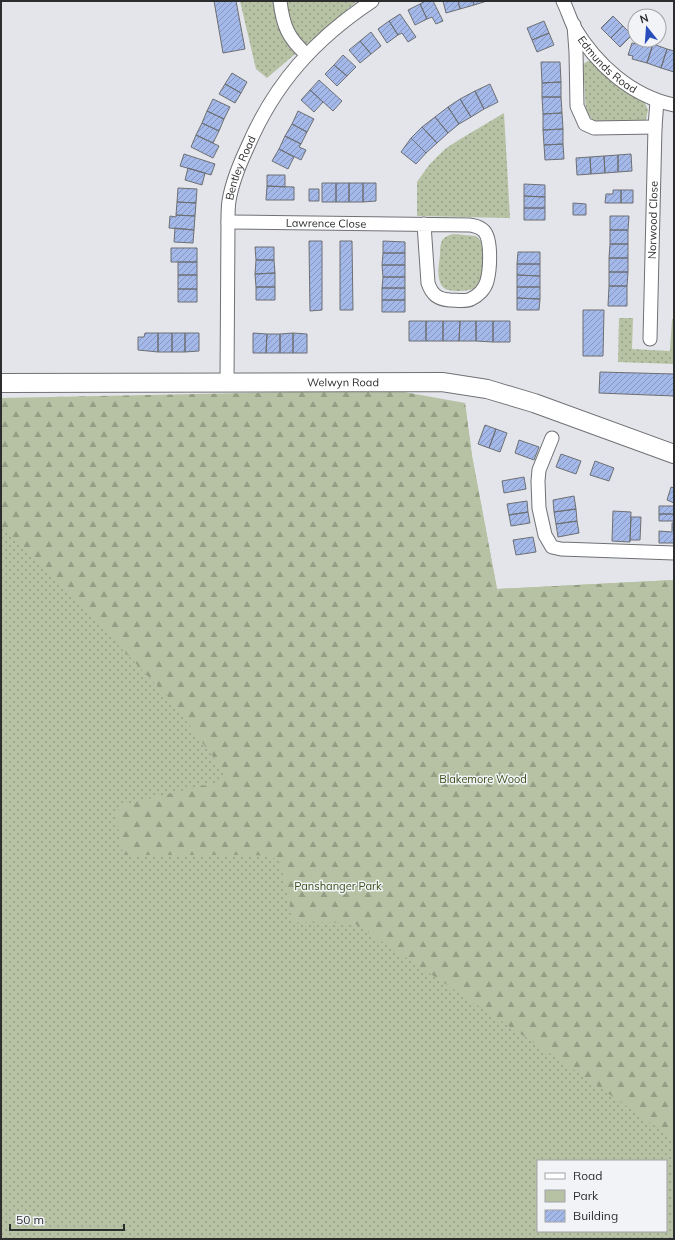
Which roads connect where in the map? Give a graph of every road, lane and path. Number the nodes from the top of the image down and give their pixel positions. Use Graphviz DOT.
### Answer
graph roads {
  1 [pos="280,1"];
  2 [pos="372,1"];
  3 [pos="564,1"];
  4 [pos="574,25"];
  5 [pos="307,55"];
  6 [pos="657,101"];
  7 [pos="674,105"];
  8 [pos="655,128"];
  9 [pos="228,222"];
  10 [pos="424,224"];
  11 [pos="650,339"];
  12 [pos="1,383"];
  13 [pos="227,383"];
  14 [pos="552,438"];
  15 [pos="674,454"];
  16 [pos="674,553"];
  1 -- 5 [label="street"];
  2 -- 5 [label="street, Bentley Road"];
  3 -- 4 [label="street, Edmunds Road"];
  4 -- 6 [label="street, Edmunds Road"];
  4 -- 8 [label="street"];
  5 -- 9 [label="street, Bentley Road"];
  6 -- 7 [label="street, Edmunds Road"];
  6 -- 8 [label="street, Norwood Close"];
  8 -- 11 [label="street, Norwood Close"];
  9 -- 10 [label="street, Lawrence Close"];
  9 -- 13 [label="street, Bentley Road"];
  10 -- 10 [label="street, Lawrence Close"];
  12 -- 13 [label="main road, Welwyn Road"];
  13 -- 15 [label="main road, Welwyn Road"];
  14 -- 16 [label="street"];
}
